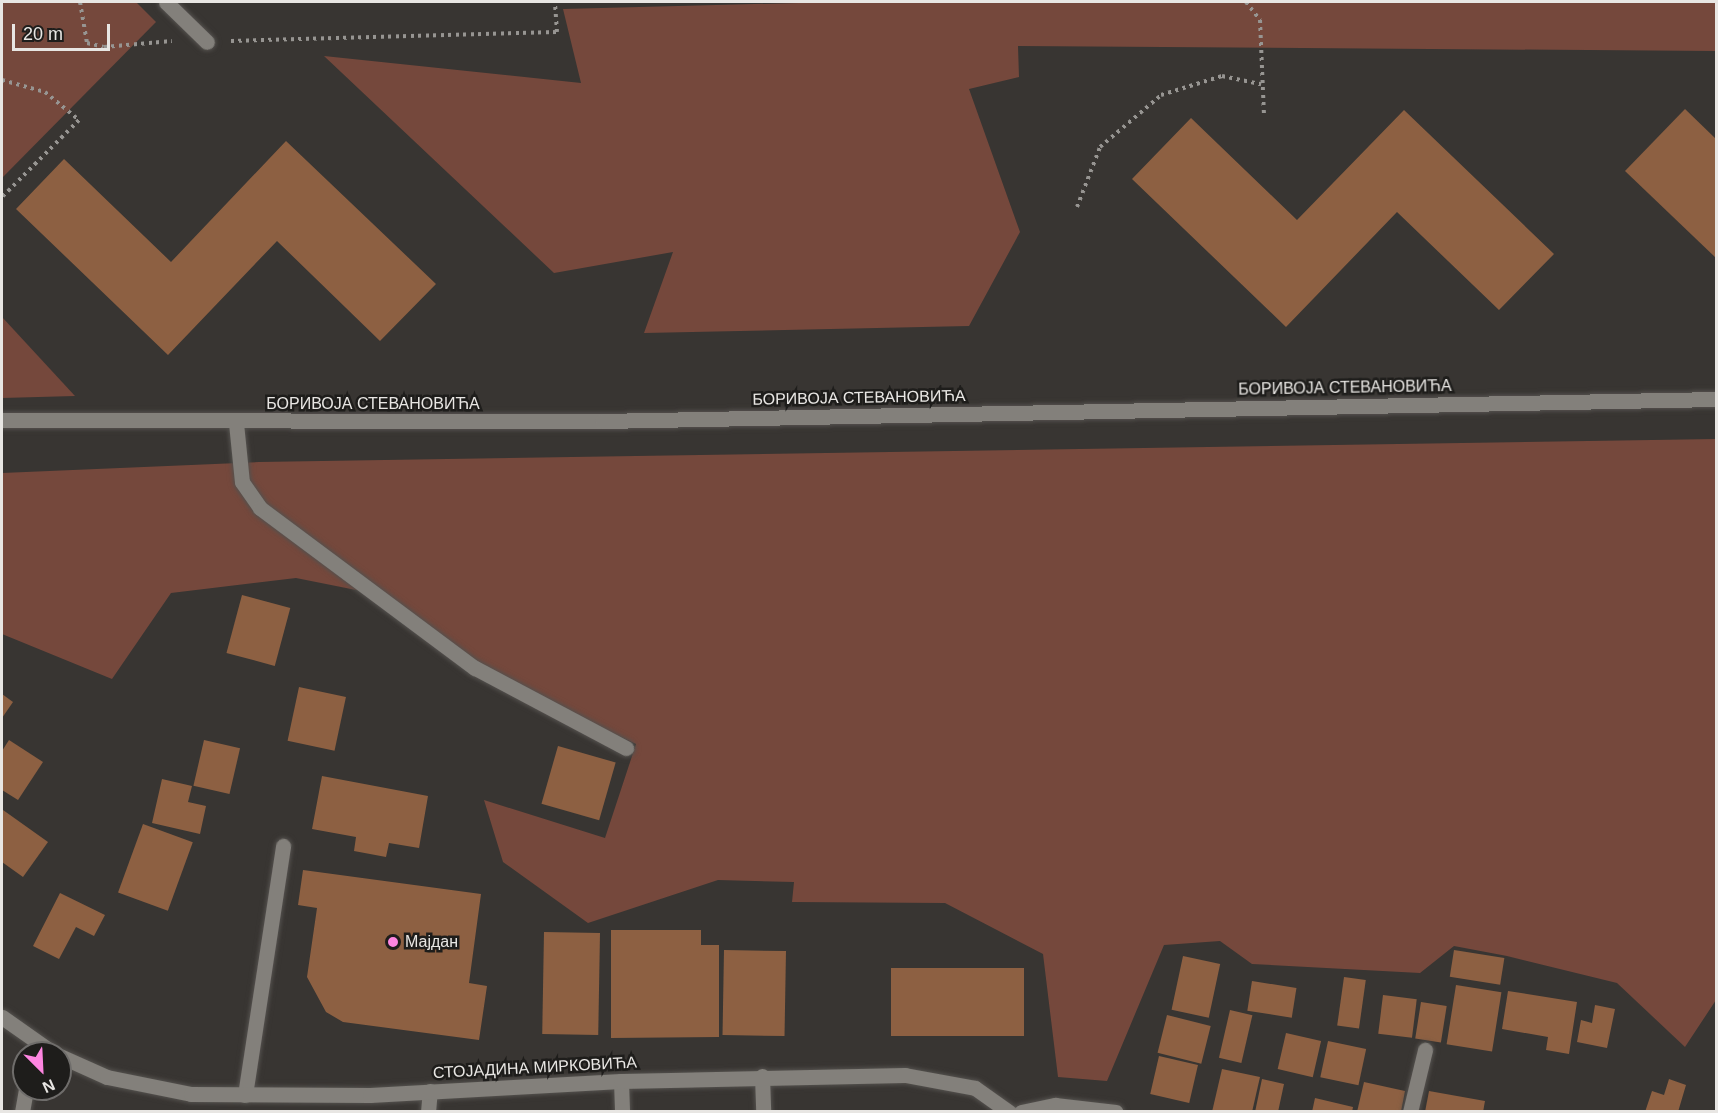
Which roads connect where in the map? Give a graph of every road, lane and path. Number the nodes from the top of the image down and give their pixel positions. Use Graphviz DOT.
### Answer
graph roads {
  1 [pos="80,2"];
  2 [pos="166,2"];
  3 [pos="555,2"];
  4 [pos="1246,2"];
  5 [pos="207,42"];
  6 [pos="2,80"];
  7 [pos="1261,84"];
  8 [pos="1264,116"];
  9 [pos="2,197"];
  10 [pos="1077,207"];
  11 [pos="1716,399"];
  12 [pos="2,420"];
  13 [pos="236,423"];
  14 [pos="626,748"];
  15 [pos="283,846"];
  16 [pos="2,1017"];
  17 [pos="29,1041"];
  18 [pos="1425,1050"];
  19 [pos="72,1060"];
  20 [pos="762,1076"];
  21 [pos="621,1081"];
  22 [pos="429,1091"];
  23 [pos="245,1095"];
  24 [pos="428,1112"];
  25 [pos="622,1112"];
  26 [pos="764,1112"];
  27 [pos="1009,1112"];
  28 [pos="1021,1112"];
  29 [pos="1116,1112"];
  30 [pos="1410,1112"];
  1 -- 5 [label="path"];
  2 -- 5 [label="street"];
  3 -- 5 [label="path"];
  4 -- 7 [label="path"];
  6 -- 9 [label="path"];
  7 -- 8 [label="path"];
  7 -- 10 [label="path"];
  11 -- 13 [label="street, БОРИВОЈА СТЕВАНОВИЋА"];
  12 -- 13 [label="street, БОРИВОЈА СТЕВАНОВИЋА"];
  13 -- 14 [label="street"];
  15 -- 23 [label="street"];
  16 -- 17 [label="street"];
  18 -- 30 [label="street"];
  19 -- 23 [label="street, СТОЈАДИНА МИРКОВИЋА"];
  20 -- 21 [label="street, СТОЈАДИНА МИРКОВИЋА"];
  20 -- 26 [label="street"];
  20 -- 27 [label="street, СТОЈАДИНА МИРКОВИЋА"];
  21 -- 22 [label="street, СТОЈАДИНА МИРКОВИЋА"];
  21 -- 25 [label="street"];
  22 -- 23 [label="street, СТОЈАДИНА МИРКОВИЋА"];
  22 -- 24 [label="street"];
  28 -- 29 [label="street"];
}
